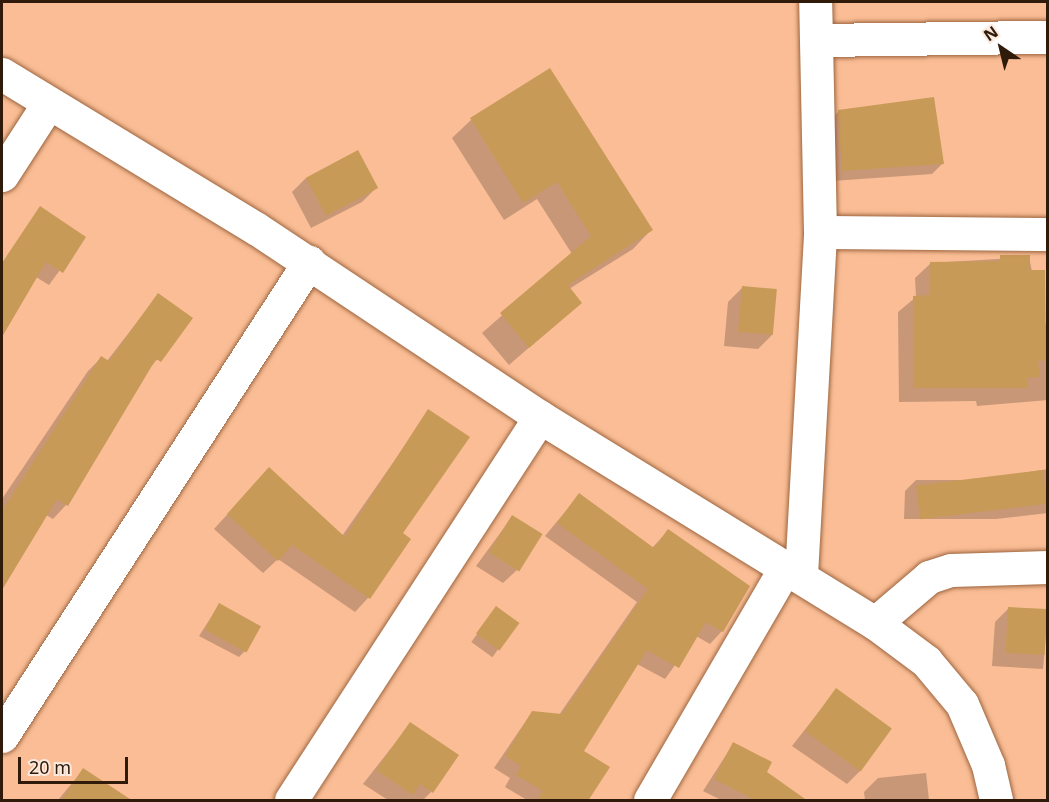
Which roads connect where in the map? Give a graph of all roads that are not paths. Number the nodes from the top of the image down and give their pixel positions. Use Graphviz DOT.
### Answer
graph roads {
  1 [pos="815,2"];
  2 [pos="1047,38"];
  3 [pos="819,40"];
  4 [pos="2,74"];
  5 [pos="48,104"];
  6 [pos="2,175"];
  7 [pos="820,232"];
  8 [pos="1047,234"];
  9 [pos="309,262"];
  10 [pos="540,417"];
  11 [pos="1047,567"];
  12 [pos="793,572"];
  13 [pos="875,623"];
  14 [pos="2,736"];
  15 [pos="291,801"];
  16 [pos="650,801"];
  17 [pos="996,801"];
  1 -- 3 [label="street"];
  2 -- 3 [label="street"];
  3 -- 7 [label="street"];
  4 -- 5 [label="street"];
  5 -- 6 [label="street"];
  5 -- 9 [label="street"];
  7 -- 8 [label="street"];
  7 -- 12 [label="street"];
  9 -- 10 [label="street"];
  9 -- 14 [label="street"];
  10 -- 12 [label="street"];
  10 -- 15 [label="street"];
  11 -- 13 [label="street"];
  12 -- 13 [label="street"];
  12 -- 16 [label="street"];
  13 -- 17 [label="street"];
}
